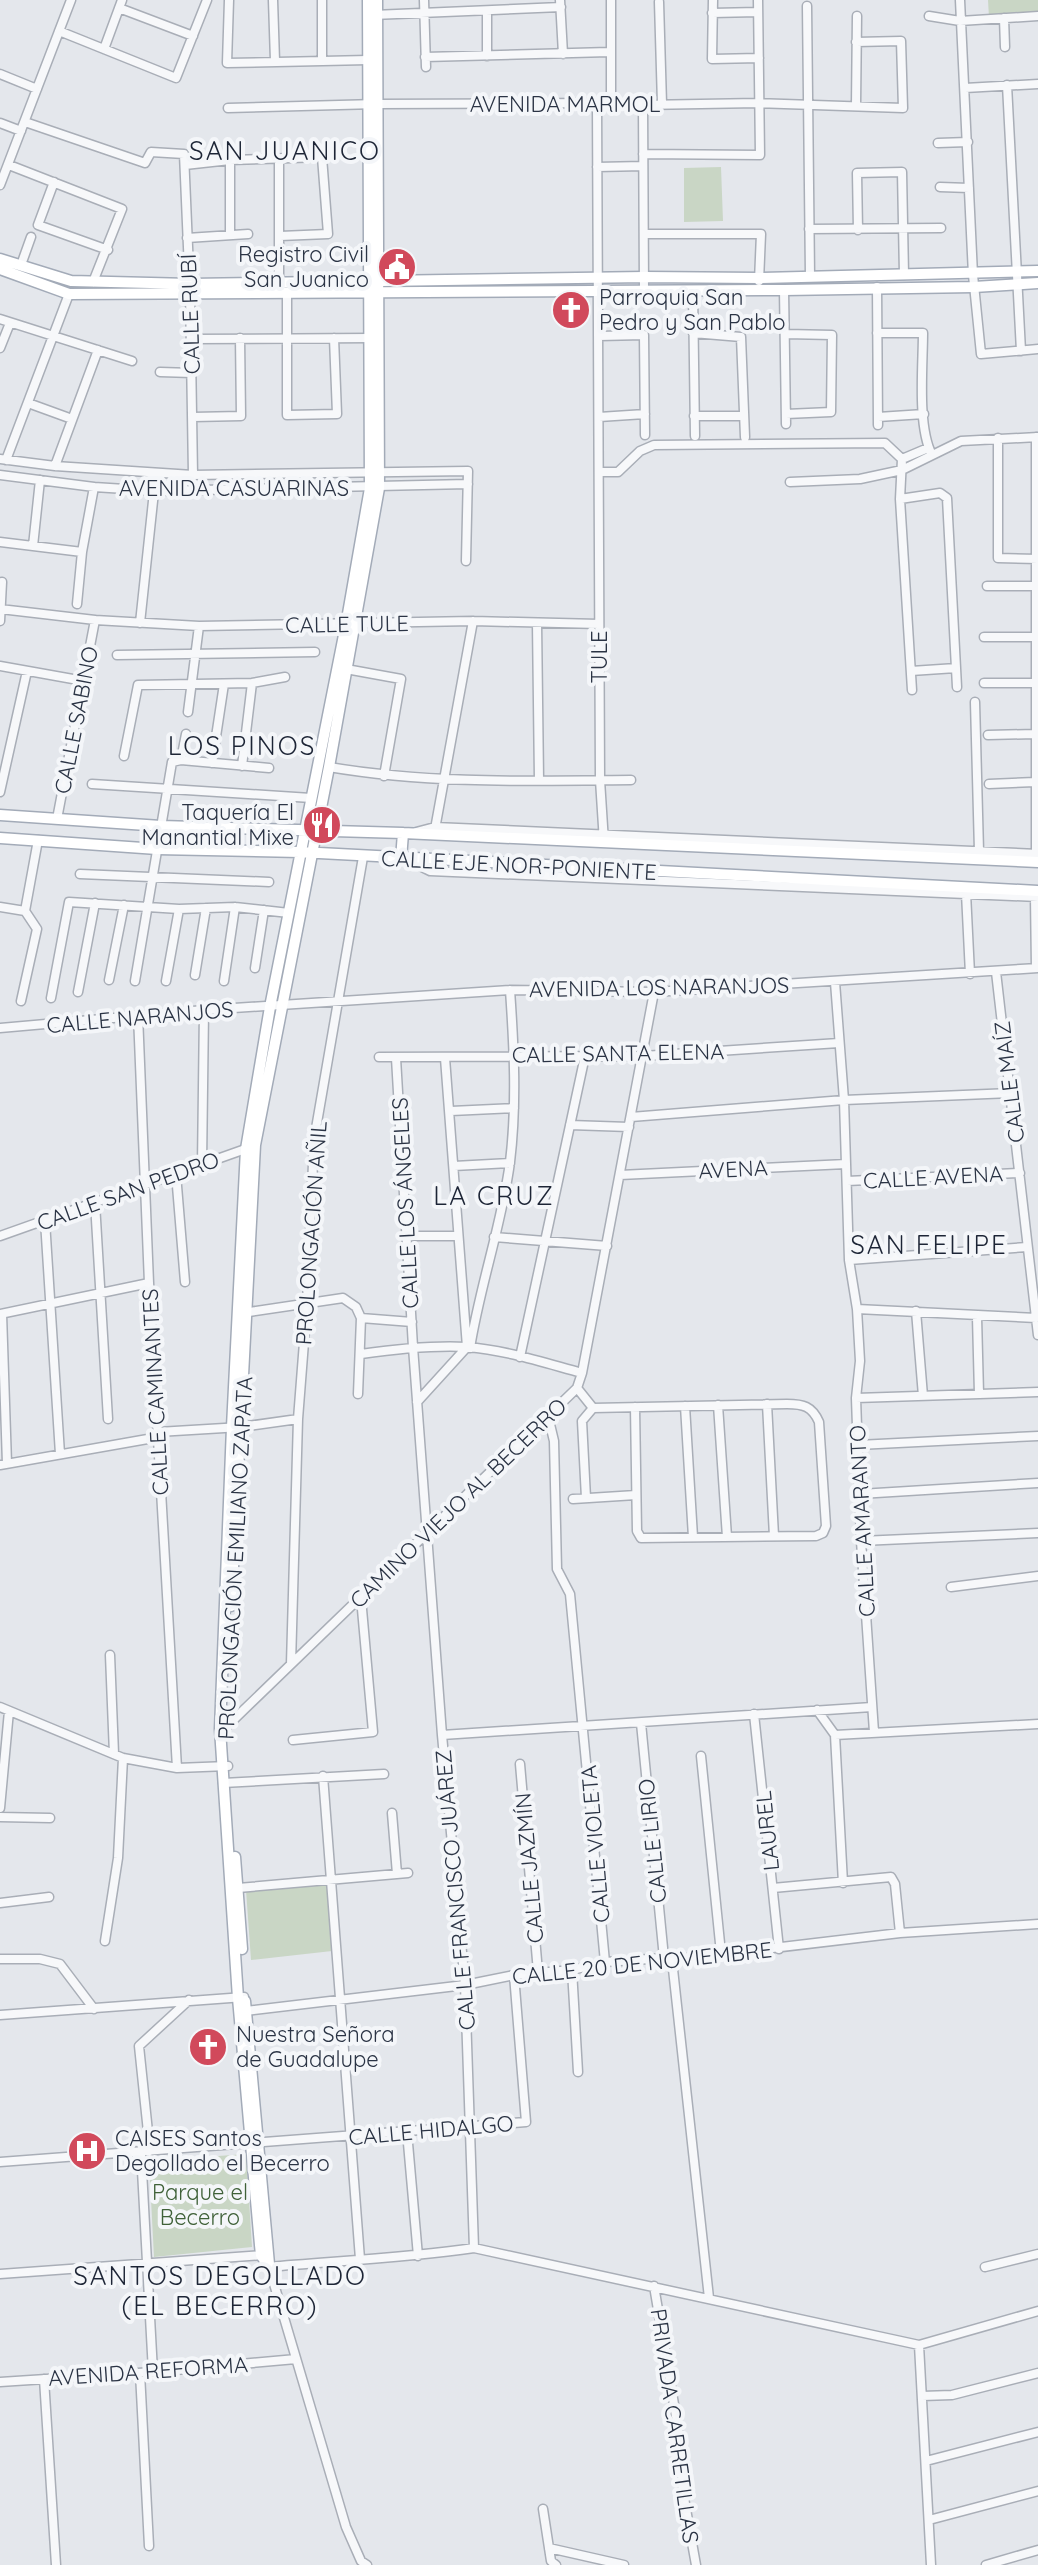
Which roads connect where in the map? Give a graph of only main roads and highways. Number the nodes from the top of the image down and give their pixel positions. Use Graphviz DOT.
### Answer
graph roads {
  1 [pos="368,0"];
  2 [pos="377,0"];
  3 [pos="372,15"];
  4 [pos="372,104"];
  5 [pos="0,259"];
  6 [pos="0,269"];
  7 [pos="1038,271"];
  8 [pos="1016,278"];
  9 [pos="1038,283"];
  10 [pos="374,288"];
  11 [pos="190,289"];
  12 [pos="375,472"];
  13 [pos="350,625"];
  14 [pos="0,815"];
  15 [pos="55,819"];
  16 [pos="79,821"];
  17 [pos="304,830"];
  18 [pos="316,831"];
  19 [pos="407,833"];
  20 [pos="0,838"];
  21 [pos="44,841"];
  22 [pos="77,843"];
  23 [pos="306,852"];
  24 [pos="1037,858"];
  25 [pos="404,859"];
  26 [pos="1037,895"];
  27 [pos="275,1007"];
  28 [pos="226,1783"];
  29 [pos="242,1998"];
  30 [pos="255,2144"];
  31 [pos="269,2267"];
  1 -- 3 [label="main road"];
  2 -- 3 [label="main road"];
  3 -- 4 [label="main road"];
  3 -- 4 [label="main road"];
  4 -- 10 [label="main road"];
  5 -- 11 [label="main road"];
  6 -- 11 [label="main road"];
  7 -- 8 [label="main road"];
  8 -- 9 [label="main road"];
  8 -- 10 [label="main road"];
  8 -- 10 [label="main road"];
  10 -- 11 [label="main road"];
  10 -- 12 [label="main road"];
  10 -- 12 [label="main road"];
  12 -- 13 [label="main road"];
  13 -- 17 [label="main road"];
  13 -- 18 [label="main road"];
  14 -- 15 [label="main road, CALLE EJE NOR-PONIENTE"];
  15 -- 16 [label="main road, CALLE EJE NOR-PONIENTE"];
  15 -- 21 [label="main road"];
  16 -- 17 [label="main road, CALLE EJE NOR-PONIENTE"];
  16 -- 22 [label="main road"];
  17 -- 18 [label="main road, CALLE EJE NOR-PONIENTE"];
  17 -- 23 [label="main road"];
  18 -- 19 [label="main road, CALLE EJE NOR-PONIENTE"];
  18 -- 23 [label="main road"];
  19 -- 24 [label="main road, CALLE EJE NOR-PONIENTE"];
  19 -- 25 [label="main road"];
  20 -- 21 [label="main road, CALLE EJE NOR-PONIENTE"];
  21 -- 22 [label="main road, CALLE EJE NOR-PONIENTE"];
  22 -- 23 [label="main road, CALLE EJE NOR-PONIENTE"];
  23 -- 25 [label="main road, CALLE EJE NOR-PONIENTE"];
  23 -- 27 [label="main road, PROLONGACIÓN EMILIANO ZAPATA"];
  23 -- 27 [label="main road"];
  25 -- 26 [label="main road, CALLE EJE NOR-PONIENTE"];
  27 -- 28 [label="main road, PROLONGACIÓN EMILIANO ZAPATA"];
  28 -- 29 [label="main road, PROLONGACIÓN EMILIANO ZAPATA"];
  28 -- 29 [label="main road, PROLONGACIÓN EMILIANO ZAPATA"];
  29 -- 30 [label="main road, PROLONGACIÓN EMILIANO ZAPATA"];
  29 -- 30 [label="main road, PROLONGACIÓN EMILIANO ZAPATA"];
  30 -- 31 [label="main road, PROLONGACIÓN EMILIANO ZAPATA"];
}
